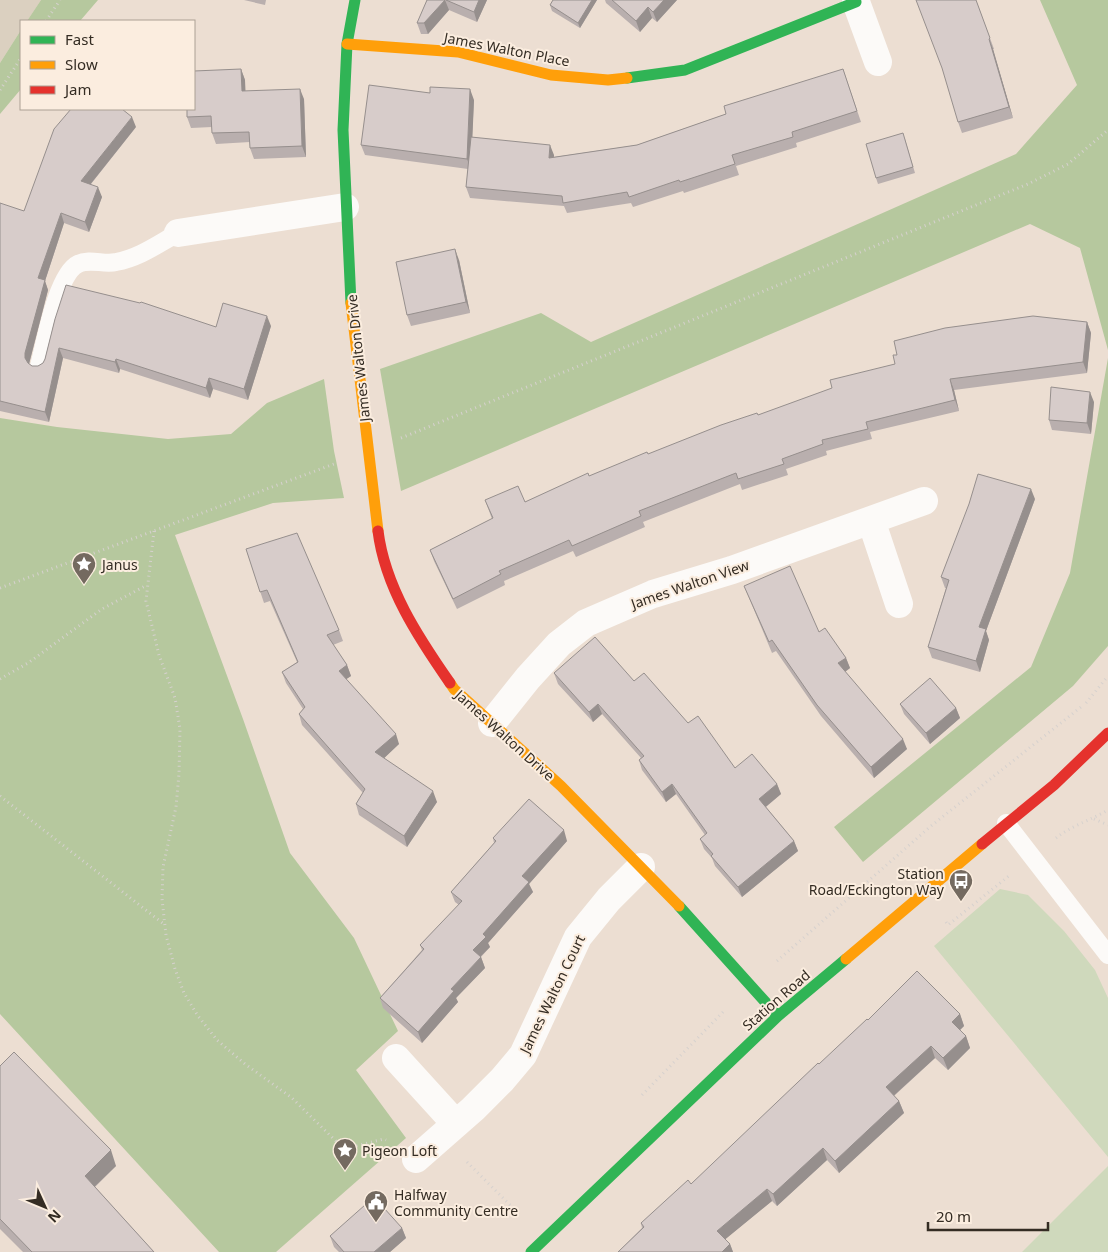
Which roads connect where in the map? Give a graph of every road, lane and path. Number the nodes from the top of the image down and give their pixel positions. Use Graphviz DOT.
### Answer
graph roads {
  1 [pos="60,0"];
  2 [pos="355,0"];
  3 [pos="855,1"];
  4 [pos="47,20"];
  5 [pos="347,44"];
  6 [pos="20,60"];
  7 [pos="878,62"];
  8 [pos="0,90"];
  9 [pos="1108,130"];
  10 [pos="346,206"];
  11 [pos="178,232"];
  12 [pos="39,366"];
  13 [pos="368,451"];
  14 [pos="924,501"];
  15 [pos="871,520"];
  16 [pos="154,530"];
  17 [pos="148,585"];
  18 [pos="0,588"];
  19 [pos="899,604"];
  20 [pos="1108,676"];
  21 [pos="0,679"];
  22 [pos="492,723"];
  23 [pos="1108,733"];
  24 [pos="1092,765"];
  25 [pos="1054,785"];
  26 [pos="0,796"];
  27 [pos="1093,819"];
  28 [pos="1006,823"];
  29 [pos="1108,825"];
  30 [pos="641,867"];
  31 [pos="165,926"];
  32 [pos="1108,955"];
  33 [pos="749,985"];
  34 [pos="778,1016"];
  35 [pos="396,1058"];
  36 [pos="449,1130"];
  37 [pos="650,1137"];
  38 [pos="416,1159"];
  39 [pos="544,1240"];
  40 [pos="531,1252"];
  1 -- 4 [label="path"];
  2 -- 5 [label="street, James Walton Drive"];
  3 -- 5 [label="street, James Walton Place"];
  3 -- 7 [label="street"];
  5 -- 10 [label="street, James Walton Drive"];
  6 -- 8 [label="path"];
  9 -- 13 [label="path"];
  10 -- 11 [label="street"];
  10 -- 13 [label="street, James Walton Drive"];
  11 -- 12 [label="lane"];
  13 -- 16 [label="path"];
  13 -- 22 [label="street, James Walton Drive"];
  14 -- 15 [label="street, James Walton View"];
  15 -- 19 [label="street"];
  15 -- 22 [label="street, James Walton View"];
  16 -- 17 [label="path"];
  16 -- 18 [label="path"];
  17 -- 21 [label="path"];
  17 -- 31 [label="path"];
  20 -- 33 [label="path"];
  22 -- 30 [label="street, James Walton Drive"];
  23 -- 25 [label="street, Station Road"];
  24 -- 25 [label="street, Station Road"];
  25 -- 28 [label="street, Station Road"];
  26 -- 31 [label="path"];
  27 -- 29 [label="path"];
  28 -- 32 [label="lane"];
  28 -- 34 [label="street, Station Road"];
  30 -- 33 [label="street, James Walton Drive"];
  30 -- 36 [label="street, James Walton Court"];
  31 -- 38 [label="path"];
  33 -- 34 [label="street, James Walton Drive"];
  33 -- 37 [label="path"];
  34 -- 37 [label="street, Station Road"];
  35 -- 36 [label="street"];
  36 -- 38 [label="street, James Walton Court"];
  36 -- 39 [label="path"];
  37 -- 39 [label="street, Station Road"];
  39 -- 40 [label="street, Station Road"];
}
